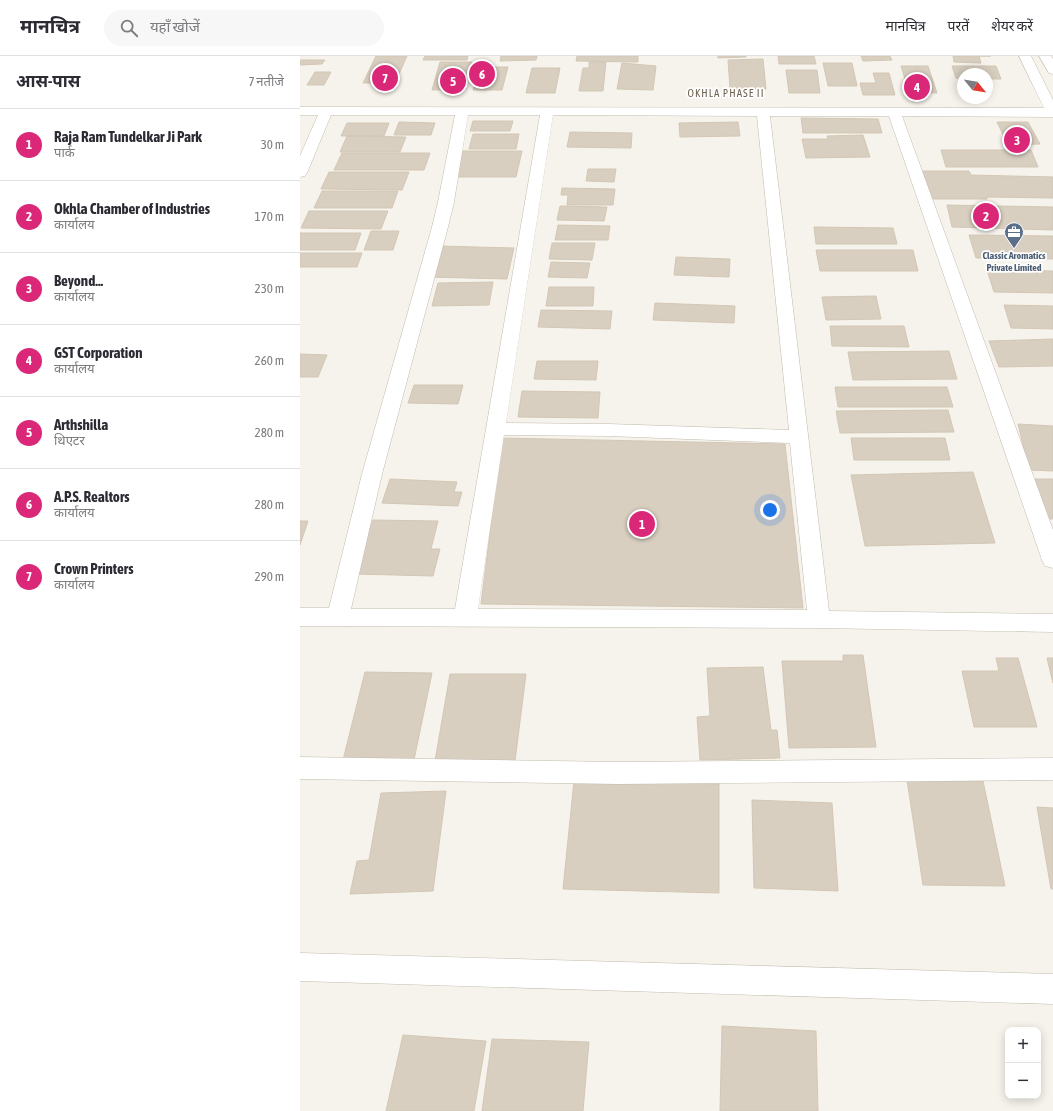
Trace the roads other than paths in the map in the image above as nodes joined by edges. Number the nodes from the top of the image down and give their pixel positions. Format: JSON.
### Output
{"nodes":[{"id":1,"x":1025,"y":56,"type":"edge"},
{"id":2,"x":1045,"y":56,"type":"edge"},
{"id":3,"x":1053,"y":70,"type":"edge"},
{"id":4,"x":300,"y":111,"type":"edge"},
{"id":5,"x":326,"y":111,"type":"junction"},
{"id":6,"x":894,"y":111,"type":"junction"},
{"id":7,"x":462,"y":112,"type":"junction"},
{"id":8,"x":547,"y":112,"type":"junction"},
{"id":9,"x":763,"y":112,"type":"junction"},
{"id":10,"x":1053,"y":112,"type":"edge"},
{"id":11,"x":300,"y":173,"type":"edge"},
{"id":12,"x":496,"y":429,"type":"junction"},
{"id":13,"x":800,"y":437,"type":"junction"},
{"id":14,"x":1053,"y":560,"type":"edge"},
{"id":15,"x":300,"y":617,"type":"edge"},
{"id":16,"x":338,"y":617,"type":"junction"},
{"id":17,"x":465,"y":618,"type":"junction"},
{"id":18,"x":819,"y":619,"type":"junction"},
{"id":19,"x":1053,"y":624,"type":"edge"},
{"id":20,"x":300,"y":768,"type":"edge"},
{"id":21,"x":1053,"y":769,"type":"edge"},
{"id":22,"x":300,"y":968,"type":"edge"},
{"id":23,"x":1053,"y":989,"type":"edge"}],
"edges":[{"from":1,"to":10,"type":"street"},
{"from":2,"to":3,"type":"street"},
{"from":4,"to":5,"type":"street"},
{"from":5,"to":7,"type":"street"},
{"from":5,"to":11,"type":"street"},
{"from":6,"to":9,"type":"street"},
{"from":6,"to":10,"type":"street"},
{"from":6,"to":14,"type":"street"},
{"from":7,"to":8,"type":"street"},
{"from":7,"to":16,"type":"street"},
{"from":8,"to":9,"type":"street"},
{"from":8,"to":12,"type":"street"},
{"from":9,"to":13,"type":"street"},
{"from":12,"to":13,"type":"street"},
{"from":12,"to":17,"type":"street"},
{"from":13,"to":18,"type":"street"},
{"from":15,"to":16,"type":"street"},
{"from":16,"to":17,"type":"street"},
{"from":17,"to":18,"type":"street"},
{"from":18,"to":19,"type":"street"},
{"from":20,"to":21,"type":"street"},
{"from":22,"to":23,"type":"street"}]}
